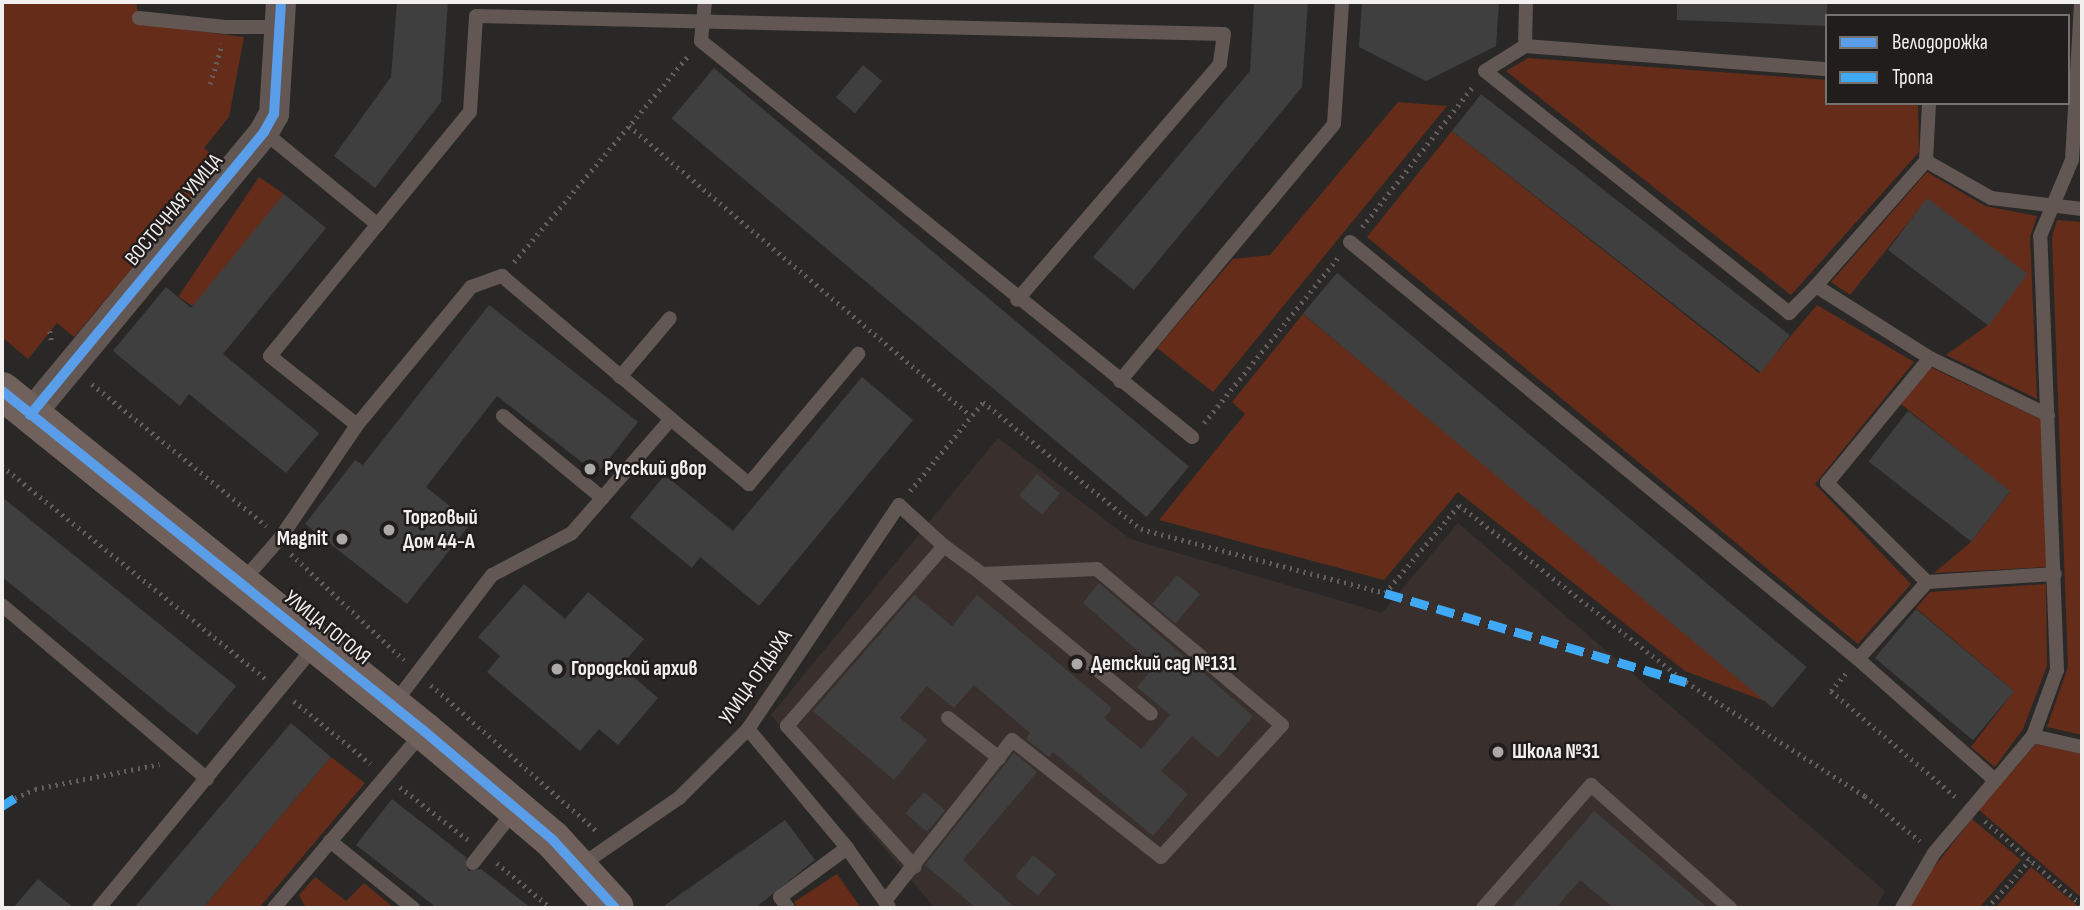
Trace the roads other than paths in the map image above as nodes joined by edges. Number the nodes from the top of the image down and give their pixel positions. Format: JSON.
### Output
{"nodes":[{"id":1,"x":705,"y":2,"type":"edge"},
{"id":2,"x":1342,"y":2,"type":"edge"},
{"id":3,"x":1526,"y":2,"type":"edge"},
{"id":4,"x":2081,"y":2,"type":"edge"},
{"id":5,"x":280,"y":14,"type":"edge"},
{"id":6,"x":139,"y":18,"type":"dead end"},
{"id":7,"x":703,"y":20,"type":"junction"},
{"id":8,"x":1525,"y":46,"type":"junction"},
{"id":9,"x":1825,"y":69,"type":"edge"},
{"id":10,"x":1928,"y":105,"type":"edge"},
{"id":11,"x":264,"y":132,"type":"junction"},
{"id":12,"x":1926,"y":160,"type":"junction"},
{"id":13,"x":2050,"y":207,"type":"junction"},
{"id":14,"x":2082,"y":209,"type":"edge"},
{"id":15,"x":378,"y":225,"type":"junction"},
{"id":16,"x":1350,"y":242,"type":"road end"},
{"id":17,"x":1816,"y":286,"type":"junction"},
{"id":18,"x":1017,"y":300,"type":"junction"},
{"id":19,"x":670,"y":318,"type":"dead end"},
{"id":20,"x":858,"y":355,"type":"dead end"},
{"id":21,"x":1930,"y":358,"type":"junction"},
{"id":22,"x":620,"y":377,"type":"junction"},
{"id":23,"x":1120,"y":381,"type":"junction"},
{"id":24,"x":16,"y":403,"type":"edge"},
{"id":25,"x":2048,"y":415,"type":"junction"},
{"id":26,"x":503,"y":416,"type":"dead end"},
{"id":27,"x":670,"y":419,"type":"junction"},
{"id":28,"x":357,"y":425,"type":"junction"},
{"id":29,"x":1192,"y":438,"type":"road end"},
{"id":30,"x":602,"y":498,"type":"junction"},
{"id":31,"x":944,"y":546,"type":"junction"},
{"id":32,"x":982,"y":574,"type":"junction"},
{"id":33,"x":2055,"y":574,"type":"junction"},
{"id":34,"x":1927,"y":582,"type":"junction"},
{"id":35,"x":241,"y":583,"type":"junction"},
{"id":36,"x":2,"y":606,"type":"edge"},
{"id":37,"x":316,"y":645,"type":"junction"},
{"id":38,"x":1858,"y":659,"type":"junction"},
{"id":39,"x":393,"y":705,"type":"junction"},
{"id":40,"x":1151,"y":714,"type":"dead end"},
{"id":41,"x":948,"y":718,"type":"dead end"},
{"id":42,"x":748,"y":729,"type":"junction"},
{"id":43,"x":424,"y":731,"type":"junction"},
{"id":44,"x":2033,"y":736,"type":"junction"},
{"id":45,"x":2082,"y":747,"type":"edge"},
{"id":46,"x":999,"y":758,"type":"junction"},
{"id":47,"x":207,"y":779,"type":"junction"},
{"id":48,"x":1995,"y":780,"type":"junction"},
{"id":49,"x":515,"y":810,"type":"junction"},
{"id":50,"x":330,"y":841,"type":"junction"},
{"id":51,"x":847,"y":848,"type":"junction"},
{"id":52,"x":473,"y":863,"type":"dead end"},
{"id":53,"x":580,"y":866,"type":"junction"},
{"id":54,"x":915,"y":867,"type":"junction"},
{"id":55,"x":887,"y":905,"type":"edge"},
{"id":56,"x":99,"y":908,"type":"edge"},
{"id":57,"x":274,"y":908,"type":"edge"},
{"id":58,"x":413,"y":908,"type":"edge"},
{"id":59,"x":615,"y":908,"type":"edge"},
{"id":60,"x":788,"y":908,"type":"edge"},
{"id":61,"x":1483,"y":908,"type":"edge"},
{"id":62,"x":1730,"y":908,"type":"edge"},
{"id":63,"x":1902,"y":908,"type":"edge"}],
"edges":[{"from":1,"to":7,"type":"lane"},
{"from":2,"to":23,"type":"lane"},
{"from":3,"to":8,"type":"lane"},
{"from":4,"to":13,"type":"lane"},
{"from":5,"to":6,"type":"lane"},
{"from":5,"to":11,"type":"street","name":"ВОСТОЧНАЯ УЛИЦА"},
{"from":7,"to":15,"type":"lane"},
{"from":7,"to":18,"type":"lane"},
{"from":7,"to":18,"type":"lane"},
{"from":8,"to":9,"type":"lane"},
{"from":8,"to":17,"type":"lane"},
{"from":10,"to":12,"type":"lane"},
{"from":11,"to":15,"type":"lane"},
{"from":11,"to":24,"type":"street","name":"ВОСТОЧНАЯ УЛИЦА"},
{"from":12,"to":13,"type":"lane"},
{"from":12,"to":17,"type":"lane"},
{"from":13,"to":14,"type":"lane"},
{"from":13,"to":25,"type":"lane"},
{"from":15,"to":28,"type":"lane"},
{"from":16,"to":38,"type":"lane"},
{"from":17,"to":21,"type":"lane"},
{"from":18,"to":23,"type":"lane"},
{"from":19,"to":22,"type":"lane"},
{"from":20,"to":27,"type":"lane"},
{"from":21,"to":25,"type":"lane"},
{"from":21,"to":34,"type":"lane"},
{"from":22,"to":27,"type":"lane"},
{"from":22,"to":28,"type":"lane"},
{"from":23,"to":29,"type":"lane"},
{"from":24,"to":35,"type":"street","name":"УЛИЦА ГОГОЛЯ"},
{"from":25,"to":33,"type":"lane"},
{"from":26,"to":30,"type":"lane"},
{"from":27,"to":30,"type":"lane"},
{"from":28,"to":35,"type":"lane"},
{"from":30,"to":39,"type":"lane"},
{"from":31,"to":32,"type":"lane"},
{"from":31,"to":42,"type":"lane","name":"УЛИЦА ОТДЫХА"},
{"from":31,"to":54,"type":"lane"},
{"from":32,"to":40,"type":"lane"},
{"from":32,"to":46,"type":"lane"},
{"from":33,"to":34,"type":"lane"},
{"from":33,"to":44,"type":"lane"},
{"from":34,"to":38,"type":"lane"},
{"from":35,"to":37,"type":"street","name":"УЛИЦА ГОГОЛЯ"},
{"from":36,"to":47,"type":"lane"},
{"from":37,"to":39,"type":"street","name":"УЛИЦА ГОГОЛЯ"},
{"from":37,"to":47,"type":"lane"},
{"from":38,"to":48,"type":"lane"},
{"from":39,"to":43,"type":"street","name":"УЛИЦА ГОГОЛЯ"},
{"from":41,"to":46,"type":"lane"},
{"from":42,"to":51,"type":"lane"},
{"from":42,"to":53,"type":"lane","name":"УЛИЦА ОТДЫХА"},
{"from":43,"to":49,"type":"street","name":"УЛИЦА ГОГОЛЯ"},
{"from":43,"to":50,"type":"lane"},
{"from":44,"to":45,"type":"lane"},
{"from":44,"to":48,"type":"lane"},
{"from":46,"to":54,"type":"lane"},
{"from":47,"to":56,"type":"lane"},
{"from":48,"to":63,"type":"lane"},
{"from":49,"to":52,"type":"lane"},
{"from":49,"to":53,"type":"street","name":"УЛИЦА ГОГОЛЯ"},
{"from":50,"to":57,"type":"lane"},
{"from":50,"to":58,"type":"lane"},
{"from":51,"to":55,"type":"lane"},
{"from":51,"to":60,"type":"lane"},
{"from":53,"to":59,"type":"street","name":"УЛИЦА ГОГОЛЯ"},
{"from":54,"to":55,"type":"lane"},
{"from":61,"to":62,"type":"lane"}]}
